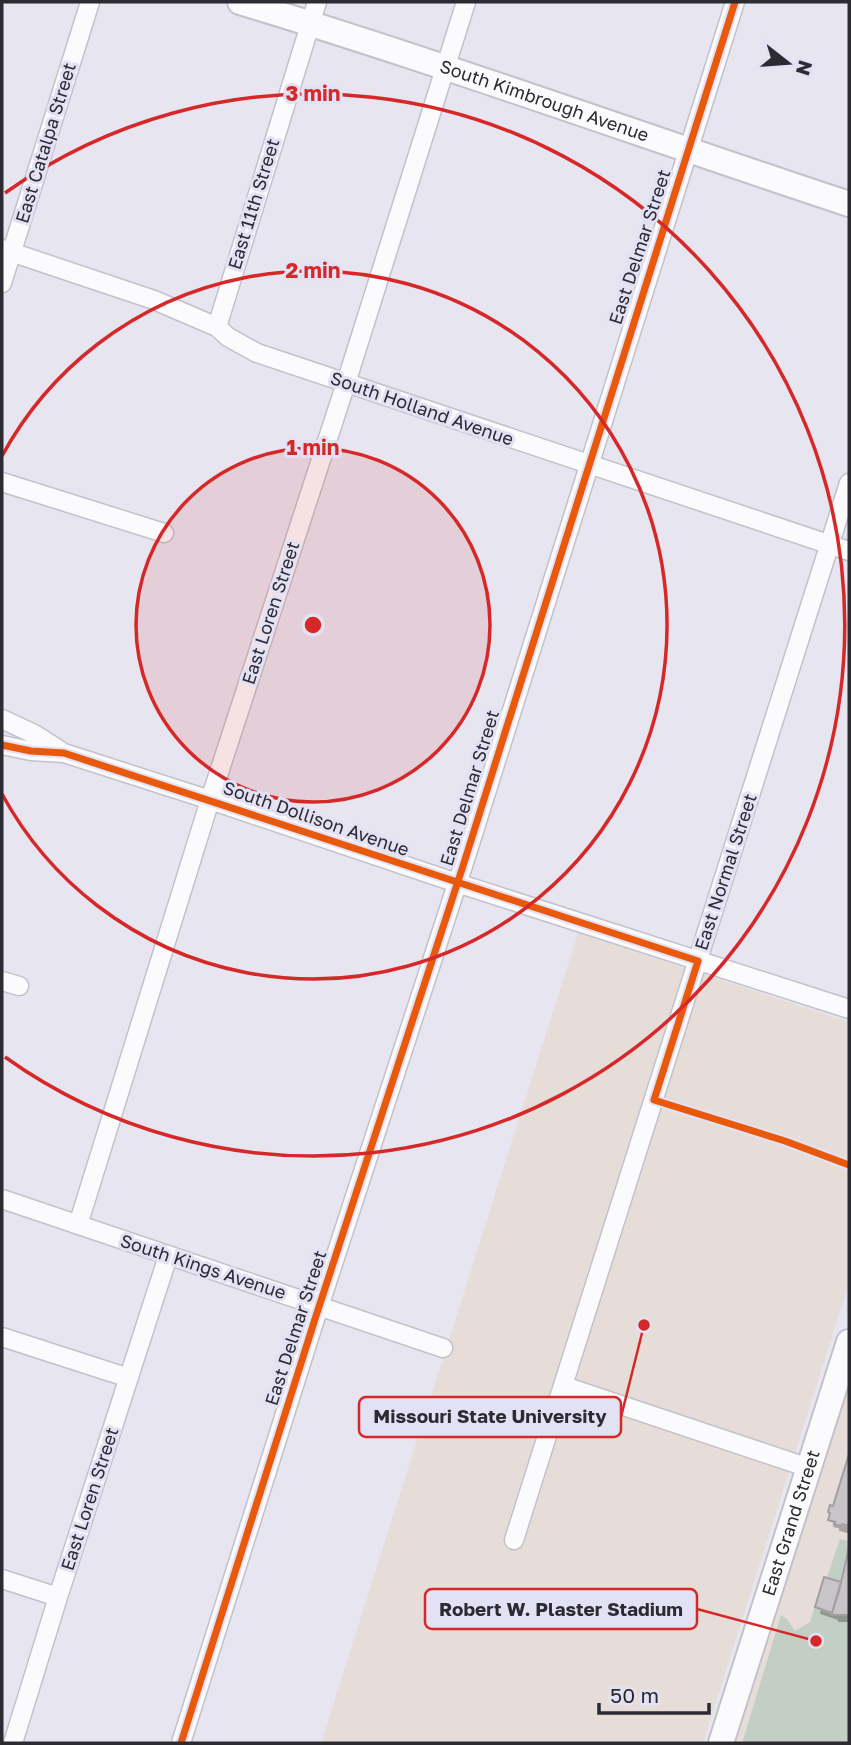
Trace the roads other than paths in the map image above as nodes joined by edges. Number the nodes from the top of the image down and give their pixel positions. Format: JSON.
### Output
{"nodes":[{"id":1,"x":90,"y":2,"type":"edge"},
{"id":2,"x":240,"y":2,"type":"edge"},
{"id":3,"x":466,"y":2,"type":"edge"},
{"id":4,"x":735,"y":2,"type":"edge"},
{"id":5,"x":314,"y":13,"type":"edge"},
{"id":6,"x":445,"y":67,"type":"junction"},
{"id":7,"x":688,"y":151,"type":"junction"},
{"id":8,"x":849,"y":204,"type":"edge"},
{"id":9,"x":7,"y":251,"type":"edge"},
{"id":10,"x":2,"y":283,"type":"edge"},
{"id":11,"x":217,"y":327,"type":"junction"},
{"id":12,"x":346,"y":383,"type":"junction"},
{"id":13,"x":588,"y":465,"type":"junction"},
{"id":14,"x":2,"y":482,"type":"edge"},
{"id":15,"x":849,"y":483,"type":"edge"},
{"id":16,"x":164,"y":533,"type":"dead end"},
{"id":17,"x":830,"y":545,"type":"junction"},
{"id":18,"x":849,"y":551,"type":"edge"},
{"id":19,"x":2,"y":719,"type":"edge"},
{"id":20,"x":2,"y":745,"type":"edge"},
{"id":21,"x":64,"y":753,"type":"junction"},
{"id":22,"x":210,"y":800,"type":"junction"},
{"id":23,"x":457,"y":883,"type":"junction"},
{"id":24,"x":698,"y":961,"type":"junction"},
{"id":25,"x":849,"y":1009,"type":"edge"},
{"id":26,"x":2,"y":1199,"type":"edge"},
{"id":27,"x":78,"y":1225,"type":"junction"},
{"id":28,"x":169,"y":1256,"type":"junction"},
{"id":29,"x":319,"y":1306,"type":"junction"},
{"id":30,"x":2,"y":1337,"type":"edge"},
{"id":31,"x":849,"y":1342,"type":"edge"},
{"id":32,"x":443,"y":1348,"type":"dead end"},
{"id":33,"x":129,"y":1378,"type":"junction"},
{"id":34,"x":564,"y":1386,"type":"junction"},
{"id":35,"x":809,"y":1468,"type":"junction"},
{"id":36,"x":514,"y":1540,"type":"dead end"},
{"id":37,"x":2,"y":1579,"type":"edge"},
{"id":38,"x":58,"y":1597,"type":"junction"},
{"id":39,"x":13,"y":1743,"type":"edge"},
{"id":40,"x":181,"y":1743,"type":"edge"},
{"id":41,"x":721,"y":1743,"type":"edge"}],
"edges":[{"from":1,"to":9,"type":"street","name":"East Catalpa Street"},
{"from":2,"to":5,"type":"main road","name":"South Kimbrough Avenue"},
{"from":3,"to":6,"type":"street","name":"East Loren Street"},
{"from":4,"to":7,"type":"street","name":"East Delmar Street"},
{"from":5,"to":6,"type":"main road","name":"South Kimbrough Avenue"},
{"from":5,"to":11,"type":"street","name":"East 11th Street"},
{"from":6,"to":7,"type":"main road","name":"South Kimbrough Avenue"},
{"from":6,"to":12,"type":"street","name":"East Loren Street"},
{"from":7,"to":8,"type":"main road","name":"South Kimbrough Avenue"},
{"from":7,"to":13,"type":"street","name":"East Delmar Street"},
{"from":9,"to":10,"type":"street","name":"East Catalpa Street"},
{"from":9,"to":11,"type":"street","name":"South Holland Avenue"},
{"from":11,"to":12,"type":"street","name":"South Holland Avenue"},
{"from":12,"to":13,"type":"street","name":"South Holland Avenue"},
{"from":12,"to":22,"type":"street","name":"East Loren Street"},
{"from":13,"to":17,"type":"street","name":"South Holland Avenue"},
{"from":13,"to":23,"type":"street","name":"East Delmar Street"},
{"from":14,"to":16,"type":"street"},
{"from":15,"to":17,"type":"street","name":"East Normal Street"},
{"from":17,"to":18,"type":"street","name":"South Holland Avenue"},
{"from":17,"to":24,"type":"street","name":"East Normal Street"},
{"from":19,"to":21,"type":"street","name":"South Dollison Avenue"},
{"from":20,"to":21,"type":"street","name":"South Dollison Avenue"},
{"from":21,"to":22,"type":"street","name":"South Dollison Avenue"},
{"from":22,"to":23,"type":"street","name":"South Dollison Avenue"},
{"from":22,"to":27,"type":"street","name":"East Loren Street"},
{"from":23,"to":24,"type":"street","name":"South Dollison Avenue"},
{"from":23,"to":29,"type":"street","name":"East Delmar Street"},
{"from":24,"to":25,"type":"street","name":"South Dollison Avenue"},
{"from":24,"to":34,"type":"street","name":"East Normal Street"},
{"from":26,"to":27,"type":"street","name":"South Kings Avenue"},
{"from":27,"to":28,"type":"street","name":"South Kings Avenue"},
{"from":28,"to":29,"type":"street","name":"South Kings Avenue"},
{"from":28,"to":33,"type":"street","name":"East Loren Street"},
{"from":29,"to":32,"type":"street","name":"South Kings Avenue"},
{"from":29,"to":40,"type":"street","name":"East Delmar Street"},
{"from":30,"to":33,"type":"street"},
{"from":31,"to":35,"type":"main road","name":"East Grand Street"},
{"from":33,"to":38,"type":"street","name":"East Loren Street"},
{"from":34,"to":35,"type":"street"},
{"from":34,"to":36,"type":"street","name":"East Normal Street"},
{"from":35,"to":41,"type":"main road","name":"East Grand Street"},
{"from":37,"to":38,"type":"street"},
{"from":38,"to":39,"type":"street","name":"East Loren Street"}]}
